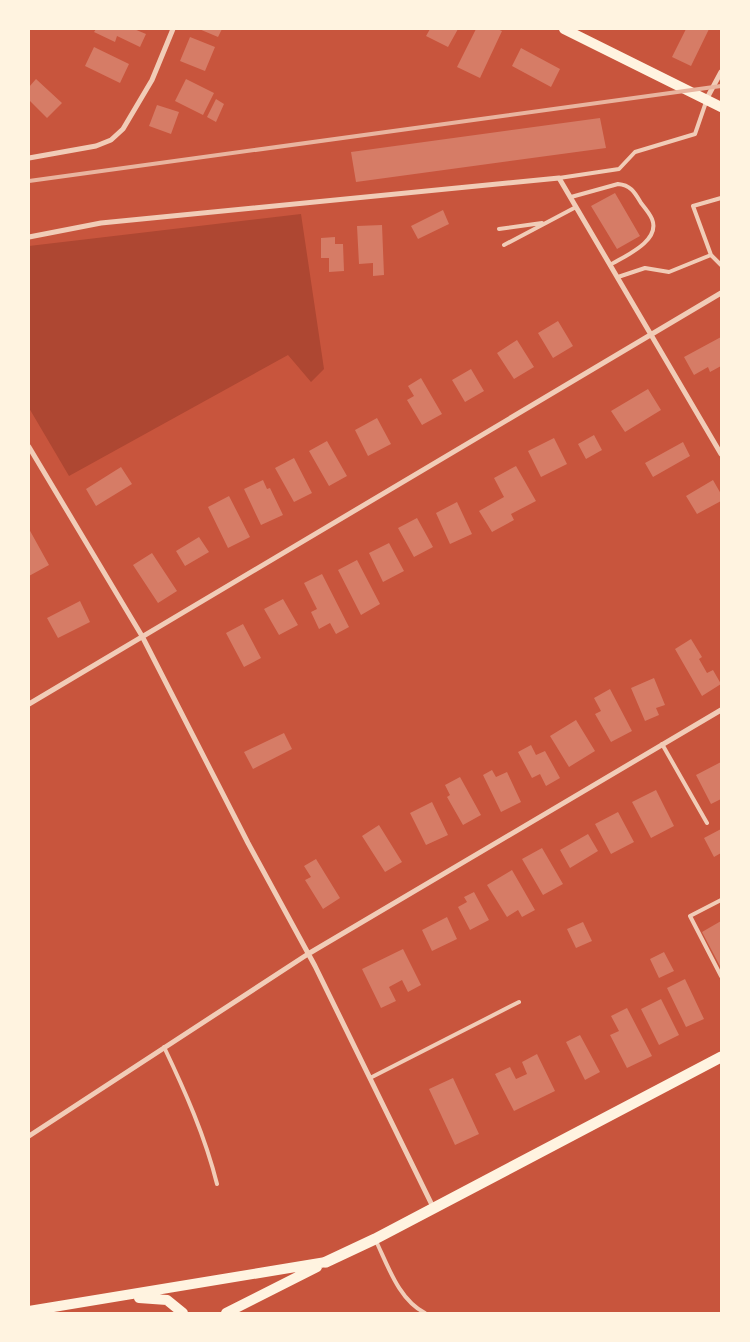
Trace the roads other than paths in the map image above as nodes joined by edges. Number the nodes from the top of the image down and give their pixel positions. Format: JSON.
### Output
{"nodes":[{"id":1,"x":173,"y":29,"type":"edge"},
{"id":2,"x":564,"y":29,"type":"edge"},
{"id":3,"x":721,"y":72,"type":"edge"},
{"id":4,"x":706,"y":100,"type":"junction"},
{"id":5,"x":721,"y":108,"type":"edge"},
{"id":6,"x":29,"y":158,"type":"edge"},
{"id":7,"x":559,"y":178,"type":"junction"},
{"id":8,"x":570,"y":197,"type":"junction"},
{"id":9,"x":721,"y":198,"type":"edge"},
{"id":10,"x":576,"y":207,"type":"junction"},
{"id":11,"x":544,"y":223,"type":"junction"},
{"id":12,"x":499,"y":229,"type":"dead end"},
{"id":13,"x":29,"y":237,"type":"edge"},
{"id":14,"x":504,"y":245,"type":"dead end"},
{"id":15,"x":711,"y":255,"type":"junction"},
{"id":16,"x":610,"y":265,"type":"junction"},
{"id":17,"x":721,"y":265,"type":"edge"},
{"id":18,"x":618,"y":277,"type":"junction"},
{"id":19,"x":721,"y":293,"type":"edge"},
{"id":20,"x":651,"y":335,"type":"junction"},
{"id":21,"x":29,"y":447,"type":"edge"},
{"id":22,"x":721,"y":454,"type":"edge"},
{"id":23,"x":142,"y":636,"type":"junction"},
{"id":24,"x":29,"y":704,"type":"edge"},
{"id":25,"x":721,"y":710,"type":"edge"},
{"id":26,"x":662,"y":744,"type":"junction"},
{"id":27,"x":707,"y":823,"type":"dead end"},
{"id":28,"x":721,"y":900,"type":"edge"},
{"id":29,"x":308,"y":954,"type":"junction"},
{"id":30,"x":721,"y":976,"type":"edge"},
{"id":31,"x":519,"y":1002,"type":"dead end"},
{"id":32,"x":164,"y":1047,"type":"junction"},
{"id":33,"x":721,"y":1057,"type":"edge"},
{"id":34,"x":370,"y":1078,"type":"junction"},
{"id":35,"x":29,"y":1136,"type":"edge"},
{"id":36,"x":217,"y":1184,"type":"dead end"},
{"id":37,"x":433,"y":1208,"type":"junction"},
{"id":38,"x":374,"y":1239,"type":"junction"},
{"id":39,"x":326,"y":1262,"type":"junction"},
{"id":40,"x":123,"y":1297,"type":"junction"},
{"id":41,"x":29,"y":1312,"type":"edge"},
{"id":42,"x":183,"y":1313,"type":"edge"},
{"id":43,"x":226,"y":1313,"type":"edge"},
{"id":44,"x":426,"y":1313,"type":"edge"}],
"edges":[{"from":1,"to":6,"type":"street"},
{"from":2,"to":4,"type":"main road"},
{"from":3,"to":4,"type":"street"},
{"from":4,"to":5,"type":"main road"},
{"from":4,"to":7,"type":"lane"},
{"from":7,"to":8,"type":"street"},
{"from":7,"to":13,"type":"street"},
{"from":8,"to":10,"type":"street"},
{"from":8,"to":16,"type":"lane"},
{"from":9,"to":15,"type":"lane"},
{"from":10,"to":11,"type":"lane"},
{"from":10,"to":16,"type":"street"},
{"from":11,"to":12,"type":"lane"},
{"from":11,"to":14,"type":"lane"},
{"from":15,"to":17,"type":"lane"},
{"from":15,"to":18,"type":"lane"},
{"from":16,"to":18,"type":"street"},
{"from":18,"to":20,"type":"street"},
{"from":19,"to":20,"type":"street"},
{"from":20,"to":22,"type":"street"},
{"from":20,"to":23,"type":"street"},
{"from":21,"to":23,"type":"street"},
{"from":23,"to":24,"type":"street"},
{"from":23,"to":29,"type":"street"},
{"from":25,"to":26,"type":"street"},
{"from":26,"to":27,"type":"lane"},
{"from":26,"to":29,"type":"street"},
{"from":28,"to":30,"type":"lane"},
{"from":29,"to":32,"type":"street"},
{"from":29,"to":34,"type":"street"},
{"from":31,"to":34,"type":"lane"},
{"from":32,"to":35,"type":"street"},
{"from":32,"to":36,"type":"lane"},
{"from":33,"to":37,"type":"main road"},
{"from":34,"to":37,"type":"street"},
{"from":37,"to":38,"type":"main road"},
{"from":38,"to":39,"type":"main road"},
{"from":38,"to":44,"type":"lane"},
{"from":39,"to":40,"type":"main road"},
{"from":39,"to":43,"type":"main road"},
{"from":40,"to":41,"type":"main road"},
{"from":40,"to":42,"type":"main road"}]}
